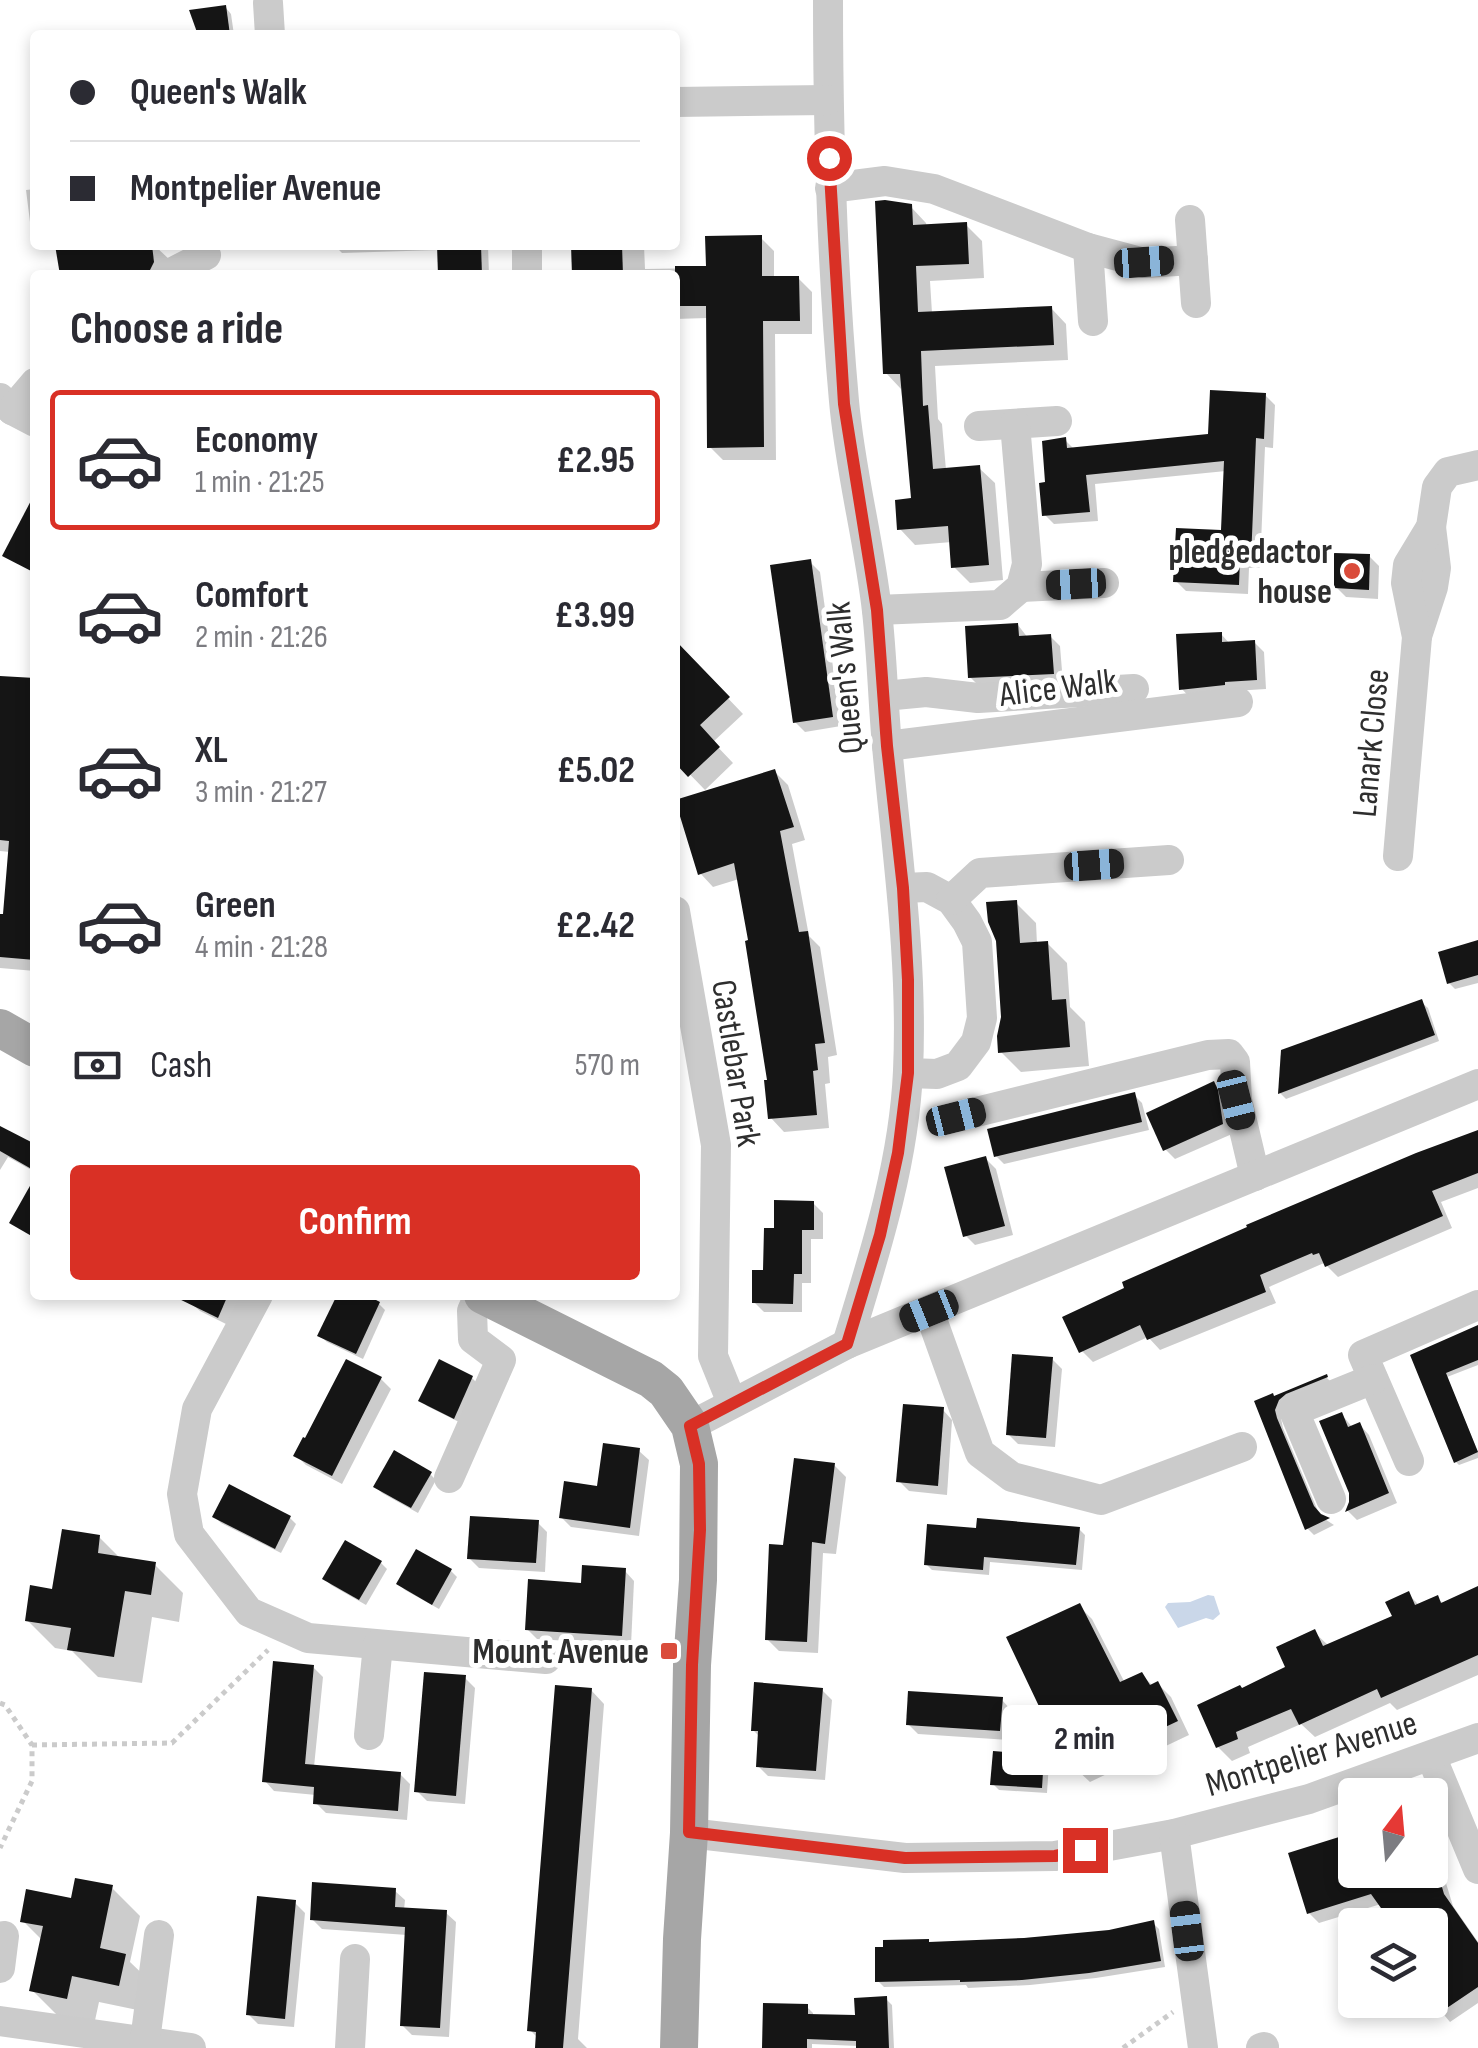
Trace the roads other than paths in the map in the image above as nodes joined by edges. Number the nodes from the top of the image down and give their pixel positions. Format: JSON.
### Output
{"nodes":[{"id":1,"x":828,"y":0,"type":"edge"},
{"id":2,"x":268,"y":3,"type":"dead end"},
{"id":3,"x":270,"y":30,"type":"edge"},
{"id":4,"x":828,"y":100,"type":"junction"},
{"id":5,"x":680,"y":102,"type":"edge"},
{"id":6,"x":830,"y":188,"type":"junction"},
{"id":7,"x":1190,"y":220,"type":"dead end"},
{"id":8,"x":1088,"y":248,"type":"junction"},
{"id":9,"x":206,"y":255,"type":"dead end"},
{"id":10,"x":1193,"y":260,"type":"junction"},
{"id":11,"x":177,"y":270,"type":"edge"},
{"id":12,"x":1196,"y":303,"type":"dead end"},
{"id":13,"x":1093,"y":321,"type":"dead end"},
{"id":14,"x":1056,"y":421,"type":"dead end"},
{"id":15,"x":1015,"y":424,"type":"junction"},
{"id":16,"x":979,"y":426,"type":"dead end"},
{"id":17,"x":1478,"y":465,"type":"edge"},
{"id":18,"x":1104,"y":583,"type":"dead end"},
{"id":19,"x":1021,"y":587,"type":"junction"},
{"id":20,"x":877,"y":610,"type":"junction"},
{"id":21,"x":1134,"y":689,"type":"dead end"},
{"id":22,"x":884,"y":696,"type":"junction"},
{"id":23,"x":1238,"y":702,"type":"dead end"},
{"id":24,"x":887,"y":746,"type":"junction"},
{"id":25,"x":1398,"y":856,"type":"dead end"},
{"id":26,"x":1169,"y":860,"type":"dead end"},
{"id":27,"x":903,"y":888,"type":"junction"},
{"id":28,"x":951,"y":900,"type":"junction"},
{"id":29,"x":680,"y":939,"type":"edge"},
{"id":30,"x":0,"y":1028,"type":"edge"},
{"id":31,"x":30,"y":1045,"type":"edge"},
{"id":32,"x":908,"y":1073,"type":"junction"},
{"id":33,"x":1478,"y":1084,"type":"edge"},
{"id":34,"x":956,"y":1117,"type":"dead end"},
{"id":35,"x":1255,"y":1176,"type":"junction"},
{"id":36,"x":255,"y":1300,"type":"edge"},
{"id":37,"x":487,"y":1303,"type":"edge"},
{"id":38,"x":1478,"y":1305,"type":"edge"},
{"id":39,"x":929,"y":1311,"type":"junction"},
{"id":40,"x":847,"y":1344,"type":"junction"},
{"id":41,"x":1373,"y":1379,"type":"junction"},
{"id":42,"x":732,"y":1403,"type":"junction"},
{"id":43,"x":690,"y":1426,"type":"junction"},
{"id":44,"x":1242,"y":1446,"type":"dead end"},
{"id":45,"x":1409,"y":1461,"type":"dead end"},
{"id":46,"x":449,"y":1478,"type":"dead end"},
{"id":47,"x":1331,"y":1499,"type":"dead end"},
{"id":48,"x":378,"y":1646,"type":"junction"},
{"id":49,"x":546,"y":1658,"type":"dead end"},
{"id":50,"x":369,"y":1735,"type":"dead end"},
{"id":51,"x":1478,"y":1738,"type":"edge"},
{"id":52,"x":1431,"y":1756,"type":"junction"},
{"id":53,"x":689,"y":1832,"type":"junction"},
{"id":54,"x":1174,"y":1834,"type":"junction"},
{"id":55,"x":1478,"y":1869,"type":"edge"},
{"id":56,"x":159,"y":1935,"type":"dead end"},
{"id":57,"x":4,"y":1936,"type":"dead end"},
{"id":58,"x":355,"y":1959,"type":"dead end"},
{"id":59,"x":0,"y":1968,"type":"edge"},
{"id":60,"x":0,"y":2021,"type":"edge"},
{"id":61,"x":145,"y":2045,"type":"edge"},
{"id":62,"x":191,"y":2048,"type":"edge"},
{"id":63,"x":350,"y":2048,"type":"edge"},
{"id":64,"x":679,"y":2048,"type":"edge"},
{"id":65,"x":1203,"y":2048,"type":"edge"}],
"edges":[{"from":1,"to":4,"type":"street","name":"Queen's Walk"},
{"from":2,"to":3,"type":"street"},
{"from":4,"to":5,"type":"street"},
{"from":4,"to":6,"type":"street","name":"Queen's Walk"},
{"from":6,"to":8,"type":"street"},
{"from":6,"to":20,"type":"street","name":"Queen's Walk"},
{"from":7,"to":10,"type":"street"},
{"from":8,"to":10,"type":"street"},
{"from":8,"to":13,"type":"street"},
{"from":9,"to":11,"type":"street"},
{"from":10,"to":12,"type":"street"},
{"from":14,"to":15,"type":"street"},
{"from":15,"to":16,"type":"street"},
{"from":15,"to":19,"type":"street"},
{"from":17,"to":25,"type":"street","name":"Lanark Close"},
{"from":18,"to":19,"type":"street"},
{"from":19,"to":20,"type":"street"},
{"from":20,"to":22,"type":"street","name":"Queen's Walk"},
{"from":21,"to":22,"type":"street"},
{"from":22,"to":24,"type":"street","name":"Queen's Walk"},
{"from":23,"to":24,"type":"street","name":"Alice Walk"},
{"from":24,"to":27,"type":"street","name":"Queen's Walk"},
{"from":26,"to":28,"type":"street"},
{"from":27,"to":28,"type":"street"},
{"from":27,"to":32,"type":"street","name":"Queen's Walk"},
{"from":28,"to":32,"type":"street"},
{"from":29,"to":42,"type":"street","name":"Castlebar Park"},
{"from":30,"to":31,"type":"main road"},
{"from":32,"to":40,"type":"street","name":"Queen's Walk"},
{"from":33,"to":35,"type":"street"},
{"from":34,"to":35,"type":"street"},
{"from":35,"to":39,"type":"street"},
{"from":36,"to":48,"type":"street"},
{"from":37,"to":43,"type":"main road"},
{"from":37,"to":46,"type":"street"},
{"from":38,"to":41,"type":"street"},
{"from":39,"to":40,"type":"street"},
{"from":39,"to":44,"type":"street"},
{"from":40,"to":42,"type":"street"},
{"from":41,"to":45,"type":"street"},
{"from":41,"to":47,"type":"street"},
{"from":42,"to":43,"type":"street"},
{"from":43,"to":53,"type":"main road"},
{"from":48,"to":49,"type":"street"},
{"from":48,"to":50,"type":"street"},
{"from":51,"to":52,"type":"street","name":"Montpelier Avenue"},
{"from":52,"to":54,"type":"street","name":"Montpelier Avenue"},
{"from":52,"to":55,"type":"street"},
{"from":53,"to":54,"type":"street","name":"Montpelier Avenue"},
{"from":53,"to":64,"type":"main road"},
{"from":54,"to":65,"type":"street"},
{"from":56,"to":61,"type":"street"},
{"from":57,"to":59,"type":"street"},
{"from":58,"to":63,"type":"street"},
{"from":60,"to":61,"type":"street"},
{"from":61,"to":62,"type":"street"}]}
